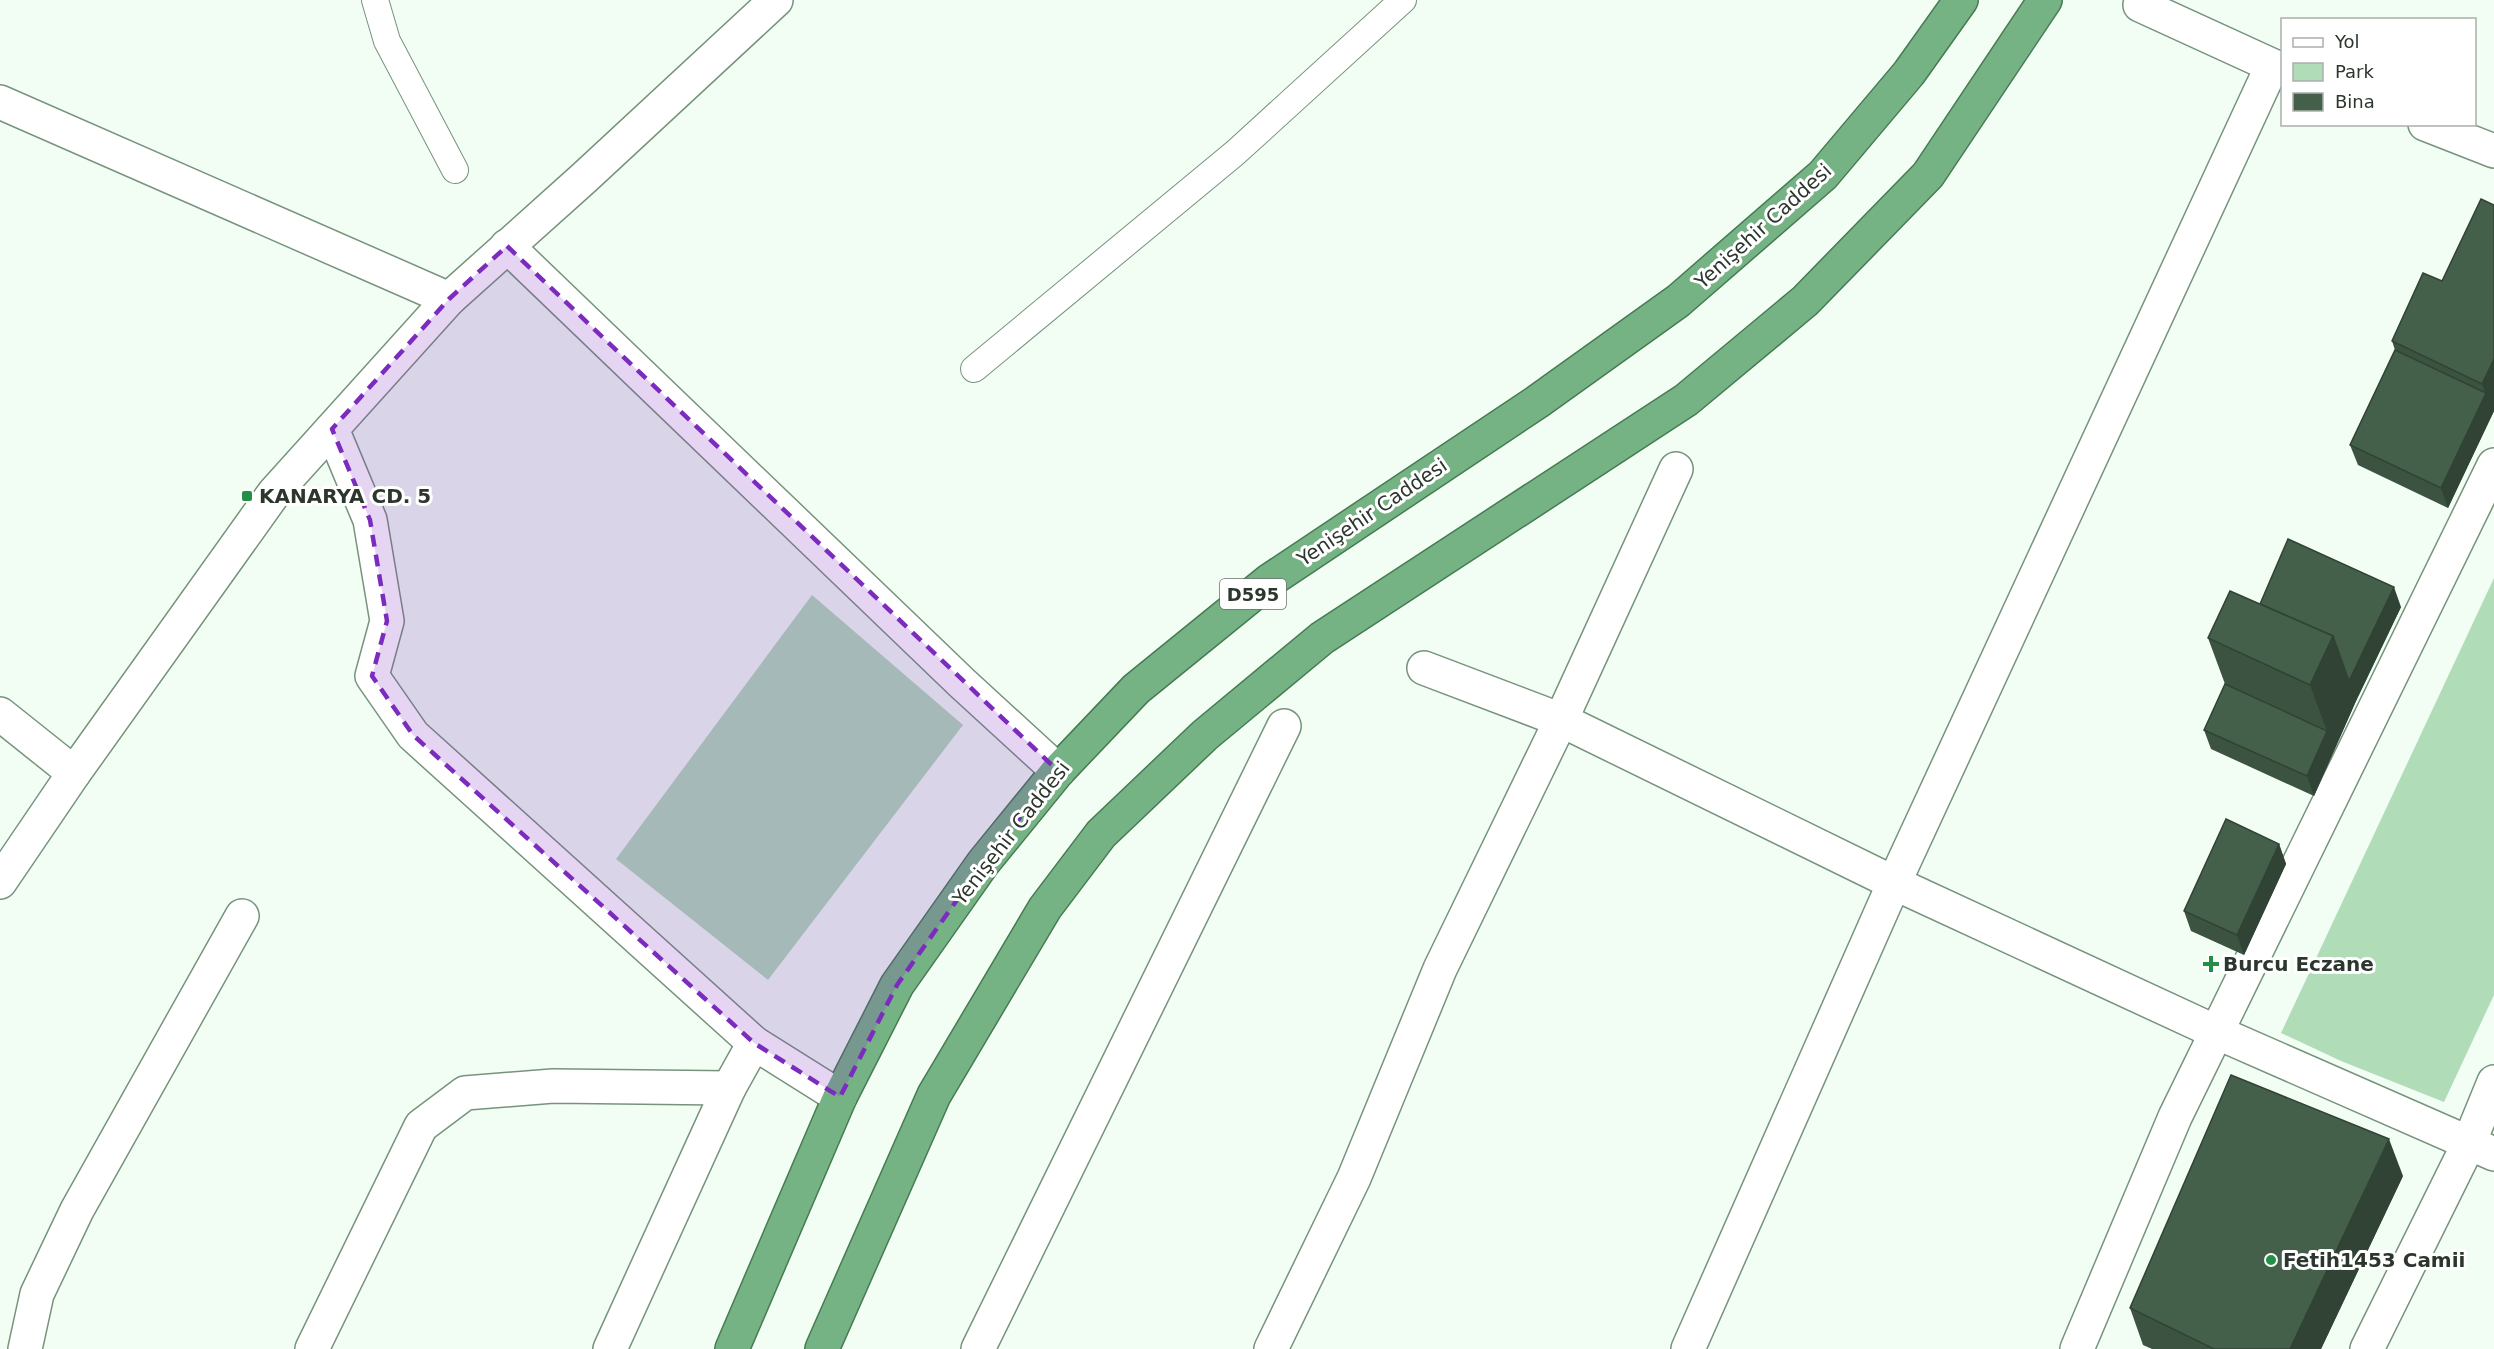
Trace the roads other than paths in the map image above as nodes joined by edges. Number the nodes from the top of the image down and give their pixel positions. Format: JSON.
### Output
{"nodes":[{"id":1,"x":375,"y":0,"type":"edge"},
{"id":2,"x":776,"y":0,"type":"edge"},
{"id":3,"x":1403,"y":0,"type":"edge"},
{"id":4,"x":1961,"y":0,"type":"edge"},
{"id":5,"x":2046,"y":0,"type":"edge"},
{"id":6,"x":2140,"y":5,"type":"dead end"},
{"id":7,"x":2277,"y":68,"type":"edge"},
{"id":8,"x":0,"y":102,"type":"edge"},
{"id":9,"x":2430,"y":126,"type":"edge"},
{"id":10,"x":2494,"y":151,"type":"edge"},
{"id":11,"x":455,"y":170,"type":"dead end"},
{"id":12,"x":507,"y":246,"type":"junction"},
{"id":13,"x":449,"y":299,"type":"junction"},
{"id":14,"x":974,"y":369,"type":"dead end"},
{"id":15,"x":332,"y":429,"type":"junction"},
{"id":16,"x":2494,"y":465,"type":"edge"},
{"id":17,"x":1676,"y":469,"type":"dead end"},
{"id":18,"x":1424,"y":668,"type":"dead end"},
{"id":19,"x":0,"y":714,"type":"edge"},
{"id":20,"x":1561,"y":720,"type":"junction"},
{"id":21,"x":1284,"y":726,"type":"dead end"},
{"id":22,"x":1058,"y":771,"type":"junction"},
{"id":23,"x":74,"y":773,"type":"junction"},
{"id":24,"x":0,"y":882,"type":"edge"},
{"id":25,"x":1894,"y":883,"type":"junction"},
{"id":26,"x":242,"y":915,"type":"dead end"},
{"id":27,"x":2216,"y":1032,"type":"junction"},
{"id":28,"x":754,"y":1043,"type":"junction"},
{"id":29,"x":2494,"y":1082,"type":"edge"},
{"id":30,"x":729,"y":1088,"type":"junction"},
{"id":31,"x":840,"y":1097,"type":"junction"},
{"id":32,"x":2481,"y":1148,"type":"edge"},
{"id":33,"x":25,"y":1349,"type":"edge"},
{"id":34,"x":312,"y":1349,"type":"edge"},
{"id":35,"x":609,"y":1349,"type":"edge"},
{"id":36,"x":732,"y":1349,"type":"edge"},
{"id":37,"x":822,"y":1349,"type":"edge"},
{"id":38,"x":978,"y":1349,"type":"edge"},
{"id":39,"x":1270,"y":1349,"type":"edge"},
{"id":40,"x":1688,"y":1349,"type":"edge"},
{"id":41,"x":2077,"y":1349,"type":"edge"},
{"id":42,"x":2367,"y":1349,"type":"edge"}],
"edges":[{"from":1,"to":11,"type":"lane"},
{"from":2,"to":12,"type":"street"},
{"from":3,"to":14,"type":"lane"},
{"from":4,"to":22,"type":"highway","name":"Yenişehir Caddesi","number":"D595"},
{"from":5,"to":37,"type":"highway"},
{"from":6,"to":7,"type":"street"},
{"from":7,"to":25,"type":"street"},
{"from":8,"to":13,"type":"street"},
{"from":9,"to":10,"type":"street"},
{"from":12,"to":13,"type":"street"},
{"from":12,"to":22,"type":"street"},
{"from":13,"to":15,"type":"street"},
{"from":15,"to":23,"type":"street"},
{"from":15,"to":28,"type":"street"},
{"from":16,"to":27,"type":"street"},
{"from":17,"to":20,"type":"street"},
{"from":18,"to":20,"type":"street"},
{"from":19,"to":23,"type":"street"},
{"from":20,"to":25,"type":"street"},
{"from":20,"to":39,"type":"street"},
{"from":21,"to":38,"type":"street"},
{"from":22,"to":31,"type":"highway","name":"Yenişehir Caddesi","number":"D595"},
{"from":23,"to":24,"type":"street"},
{"from":25,"to":27,"type":"street"},
{"from":25,"to":40,"type":"street"},
{"from":26,"to":33,"type":"street"},
{"from":27,"to":32,"type":"street"},
{"from":27,"to":41,"type":"street"},
{"from":28,"to":30,"type":"street"},
{"from":28,"to":31,"type":"street"},
{"from":29,"to":32,"type":"street"},
{"from":30,"to":34,"type":"street"},
{"from":30,"to":35,"type":"street"},
{"from":31,"to":36,"type":"highway","name":"Yenişehir Caddesi","number":"D595"},
{"from":32,"to":42,"type":"street"}]}
